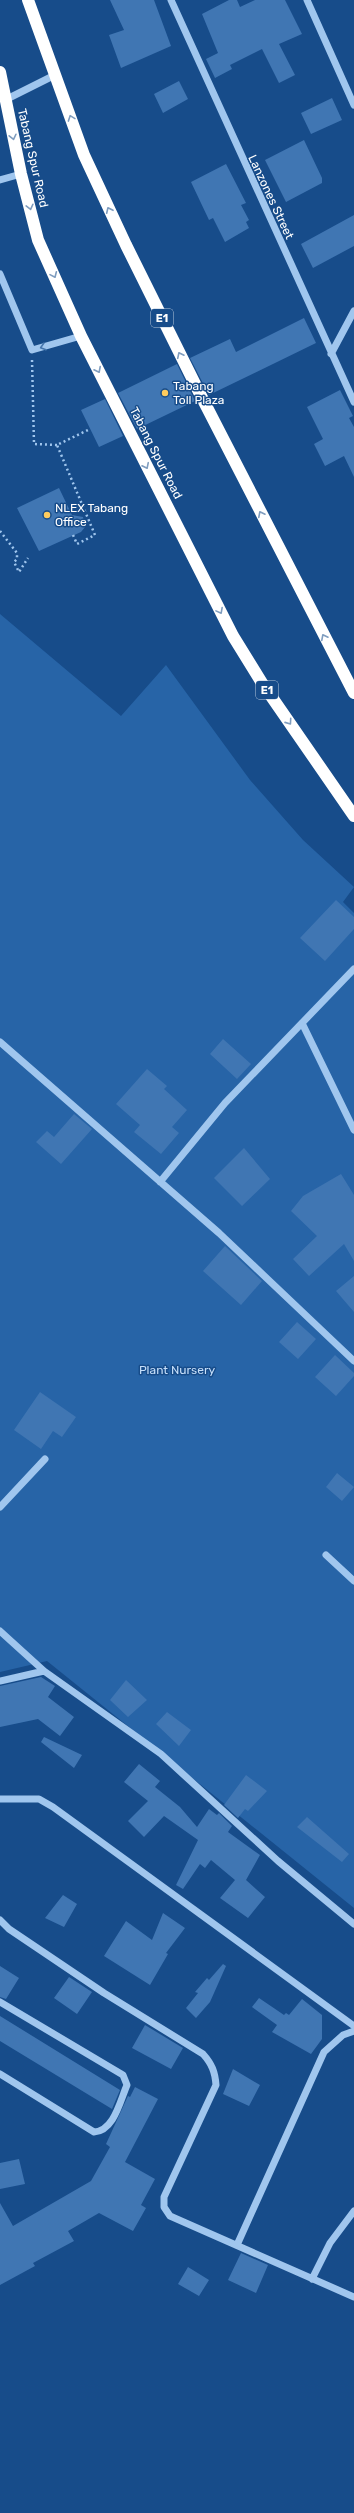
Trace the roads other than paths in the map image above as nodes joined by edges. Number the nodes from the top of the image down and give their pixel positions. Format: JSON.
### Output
{"nodes":[{"id":1,"x":28,"y":0,"type":"edge"},
{"id":2,"x":171,"y":0,"type":"edge"},
{"id":3,"x":307,"y":0,"type":"edge"},
{"id":4,"x":0,"y":72,"type":"edge"},
{"id":5,"x":55,"y":75,"type":"junction"},
{"id":6,"x":5,"y":100,"type":"junction"},
{"id":7,"x":354,"y":105,"type":"edge"},
{"id":8,"x":21,"y":174,"type":"junction"},
{"id":9,"x":0,"y":180,"type":"edge"},
{"id":10,"x":0,"y":274,"type":"edge"},
{"id":11,"x":354,"y":311,"type":"edge"},
{"id":12,"x":81,"y":336,"type":"junction"},
{"id":13,"x":331,"y":354,"type":"junction"},
{"id":14,"x":354,"y":402,"type":"edge"},
{"id":15,"x":354,"y":693,"type":"edge"},
{"id":16,"x":354,"y":816,"type":"edge"},
{"id":17,"x":354,"y":969,"type":"edge"},
{"id":18,"x":302,"y":1023,"type":"junction"},
{"id":19,"x":0,"y":1042,"type":"edge"},
{"id":20,"x":354,"y":1130,"type":"edge"},
{"id":21,"x":160,"y":1182,"type":"junction"},
{"id":22,"x":354,"y":1361,"type":"edge"},
{"id":23,"x":45,"y":1459,"type":"dead end"},
{"id":24,"x":0,"y":1507,"type":"edge"},
{"id":25,"x":326,"y":1555,"type":"dead end"},
{"id":26,"x":354,"y":1581,"type":"edge"},
{"id":27,"x":0,"y":1631,"type":"edge"},
{"id":28,"x":44,"y":1672,"type":"junction"},
{"id":29,"x":0,"y":1681,"type":"edge"},
{"id":30,"x":0,"y":1799,"type":"edge"},
{"id":31,"x":0,"y":1920,"type":"edge"},
{"id":32,"x":354,"y":1924,"type":"edge"},
{"id":33,"x":0,"y":2002,"type":"edge"},
{"id":34,"x":354,"y":2026,"type":"edge"},
{"id":35,"x":354,"y":2031,"type":"edge"},
{"id":36,"x":0,"y":2074,"type":"edge"},
{"id":37,"x":354,"y":2211,"type":"edge"},
{"id":38,"x":237,"y":2244,"type":"junction"},
{"id":39,"x":312,"y":2279,"type":"junction"},
{"id":40,"x":354,"y":2297,"type":"edge"}],
"edges":[{"from":1,"to":5,"type":"highway","number":"E1"},
{"from":2,"to":13,"type":"street","name":"Lanzones Street"},
{"from":3,"to":7,"type":"street"},
{"from":4,"to":6,"type":"highway","name":"Tabang Spur Road","number":"E1"},
{"from":5,"to":6,"type":"street"},
{"from":15,"to":5,"type":"highway","number":"E1","one_way":true},
{"from":6,"to":8,"type":"highway","name":"Tabang Spur Road","number":"E1","one_way":true},
{"from":8,"to":9,"type":"street"},
{"from":8,"to":12,"type":"highway","name":"Tabang Spur Road","number":"E1","one_way":true},
{"from":12,"to":10,"type":"street","one_way":true},
{"from":11,"to":13,"type":"street"},
{"from":12,"to":16,"type":"highway","name":"Tabang Spur Road","number":"E1","one_way":true},
{"from":13,"to":14,"type":"street","name":"Lanzones Street"},
{"from":17,"to":18,"type":"street"},
{"from":18,"to":20,"type":"street"},
{"from":18,"to":21,"type":"street"},
{"from":19,"to":21,"type":"street"},
{"from":21,"to":22,"type":"street"},
{"from":23,"to":24,"type":"street"},
{"from":25,"to":26,"type":"street"},
{"from":27,"to":28,"type":"street"},
{"from":28,"to":29,"type":"street"},
{"from":28,"to":32,"type":"street"},
{"from":30,"to":34,"type":"street"},
{"from":31,"to":38,"type":"street"},
{"from":33,"to":36,"type":"street"},
{"from":35,"to":38,"type":"street"},
{"from":37,"to":39,"type":"street"},
{"from":38,"to":39,"type":"street"},
{"from":39,"to":40,"type":"street"}]}
